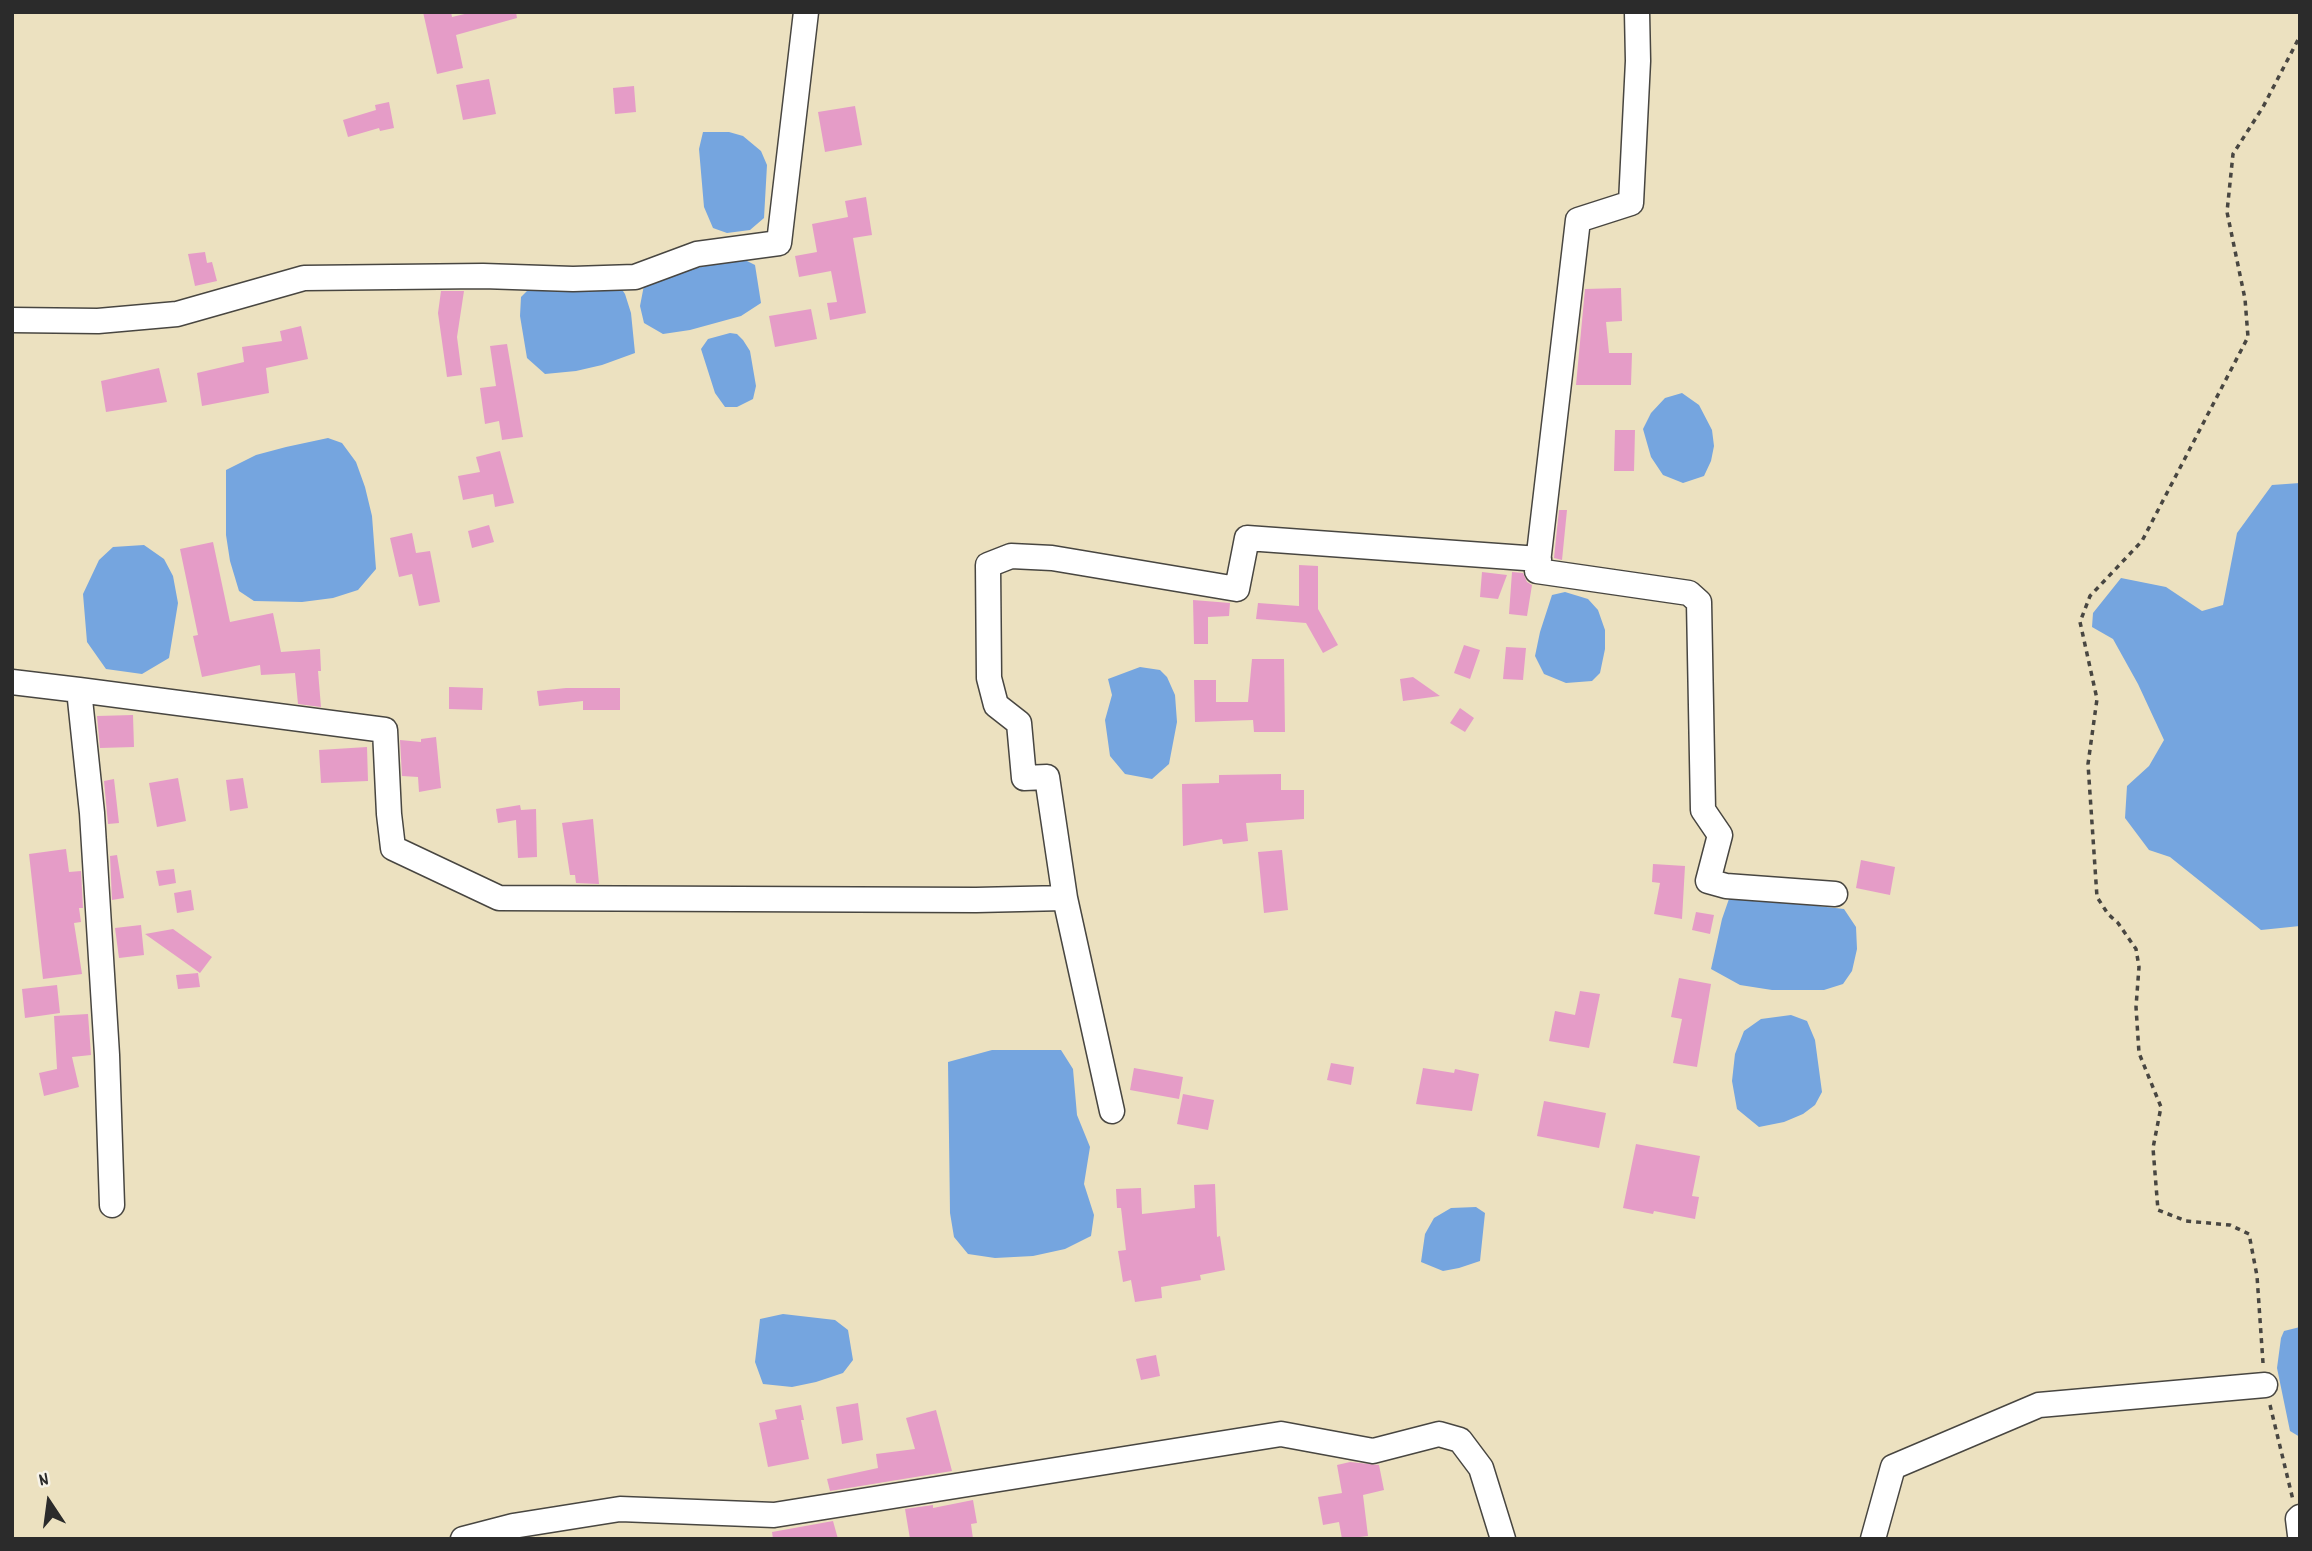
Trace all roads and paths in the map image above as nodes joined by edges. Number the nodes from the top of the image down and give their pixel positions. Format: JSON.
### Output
{"nodes":[{"id":1,"x":806,"y":12,"type":"edge"},
{"id":2,"x":1637,"y":12,"type":"edge"},
{"id":3,"x":2300,"y":36,"type":"edge"},
{"id":4,"x":12,"y":320,"type":"edge"},
{"id":5,"x":1539,"y":559,"type":"junction"},
{"id":6,"x":12,"y":682,"type":"edge"},
{"id":7,"x":79,"y":691,"type":"junction"},
{"id":8,"x":1835,"y":894,"type":"dead end"},
{"id":9,"x":1065,"y":898,"type":"junction"},
{"id":10,"x":1112,"y":1111,"type":"dead end"},
{"id":11,"x":112,"y":1205,"type":"dead end"},
{"id":12,"x":2265,"y":1385,"type":"junction"},
{"id":13,"x":2299,"y":1524,"type":"edge"},
{"id":14,"x":463,"y":1539,"type":"edge"},
{"id":15,"x":1503,"y":1539,"type":"edge"},
{"id":16,"x":1873,"y":1539,"type":"edge"}],
"edges":[{"from":1,"to":4,"type":"street"},
{"from":2,"to":5,"type":"street"},
{"from":3,"to":12,"type":"path"},
{"from":5,"to":8,"type":"street"},
{"from":5,"to":9,"type":"street"},
{"from":6,"to":7,"type":"street"},
{"from":7,"to":9,"type":"street"},
{"from":7,"to":11,"type":"street"},
{"from":9,"to":10,"type":"street"},
{"from":12,"to":13,"type":"path"},
{"from":12,"to":16,"type":"street"},
{"from":14,"to":15,"type":"street"}]}
